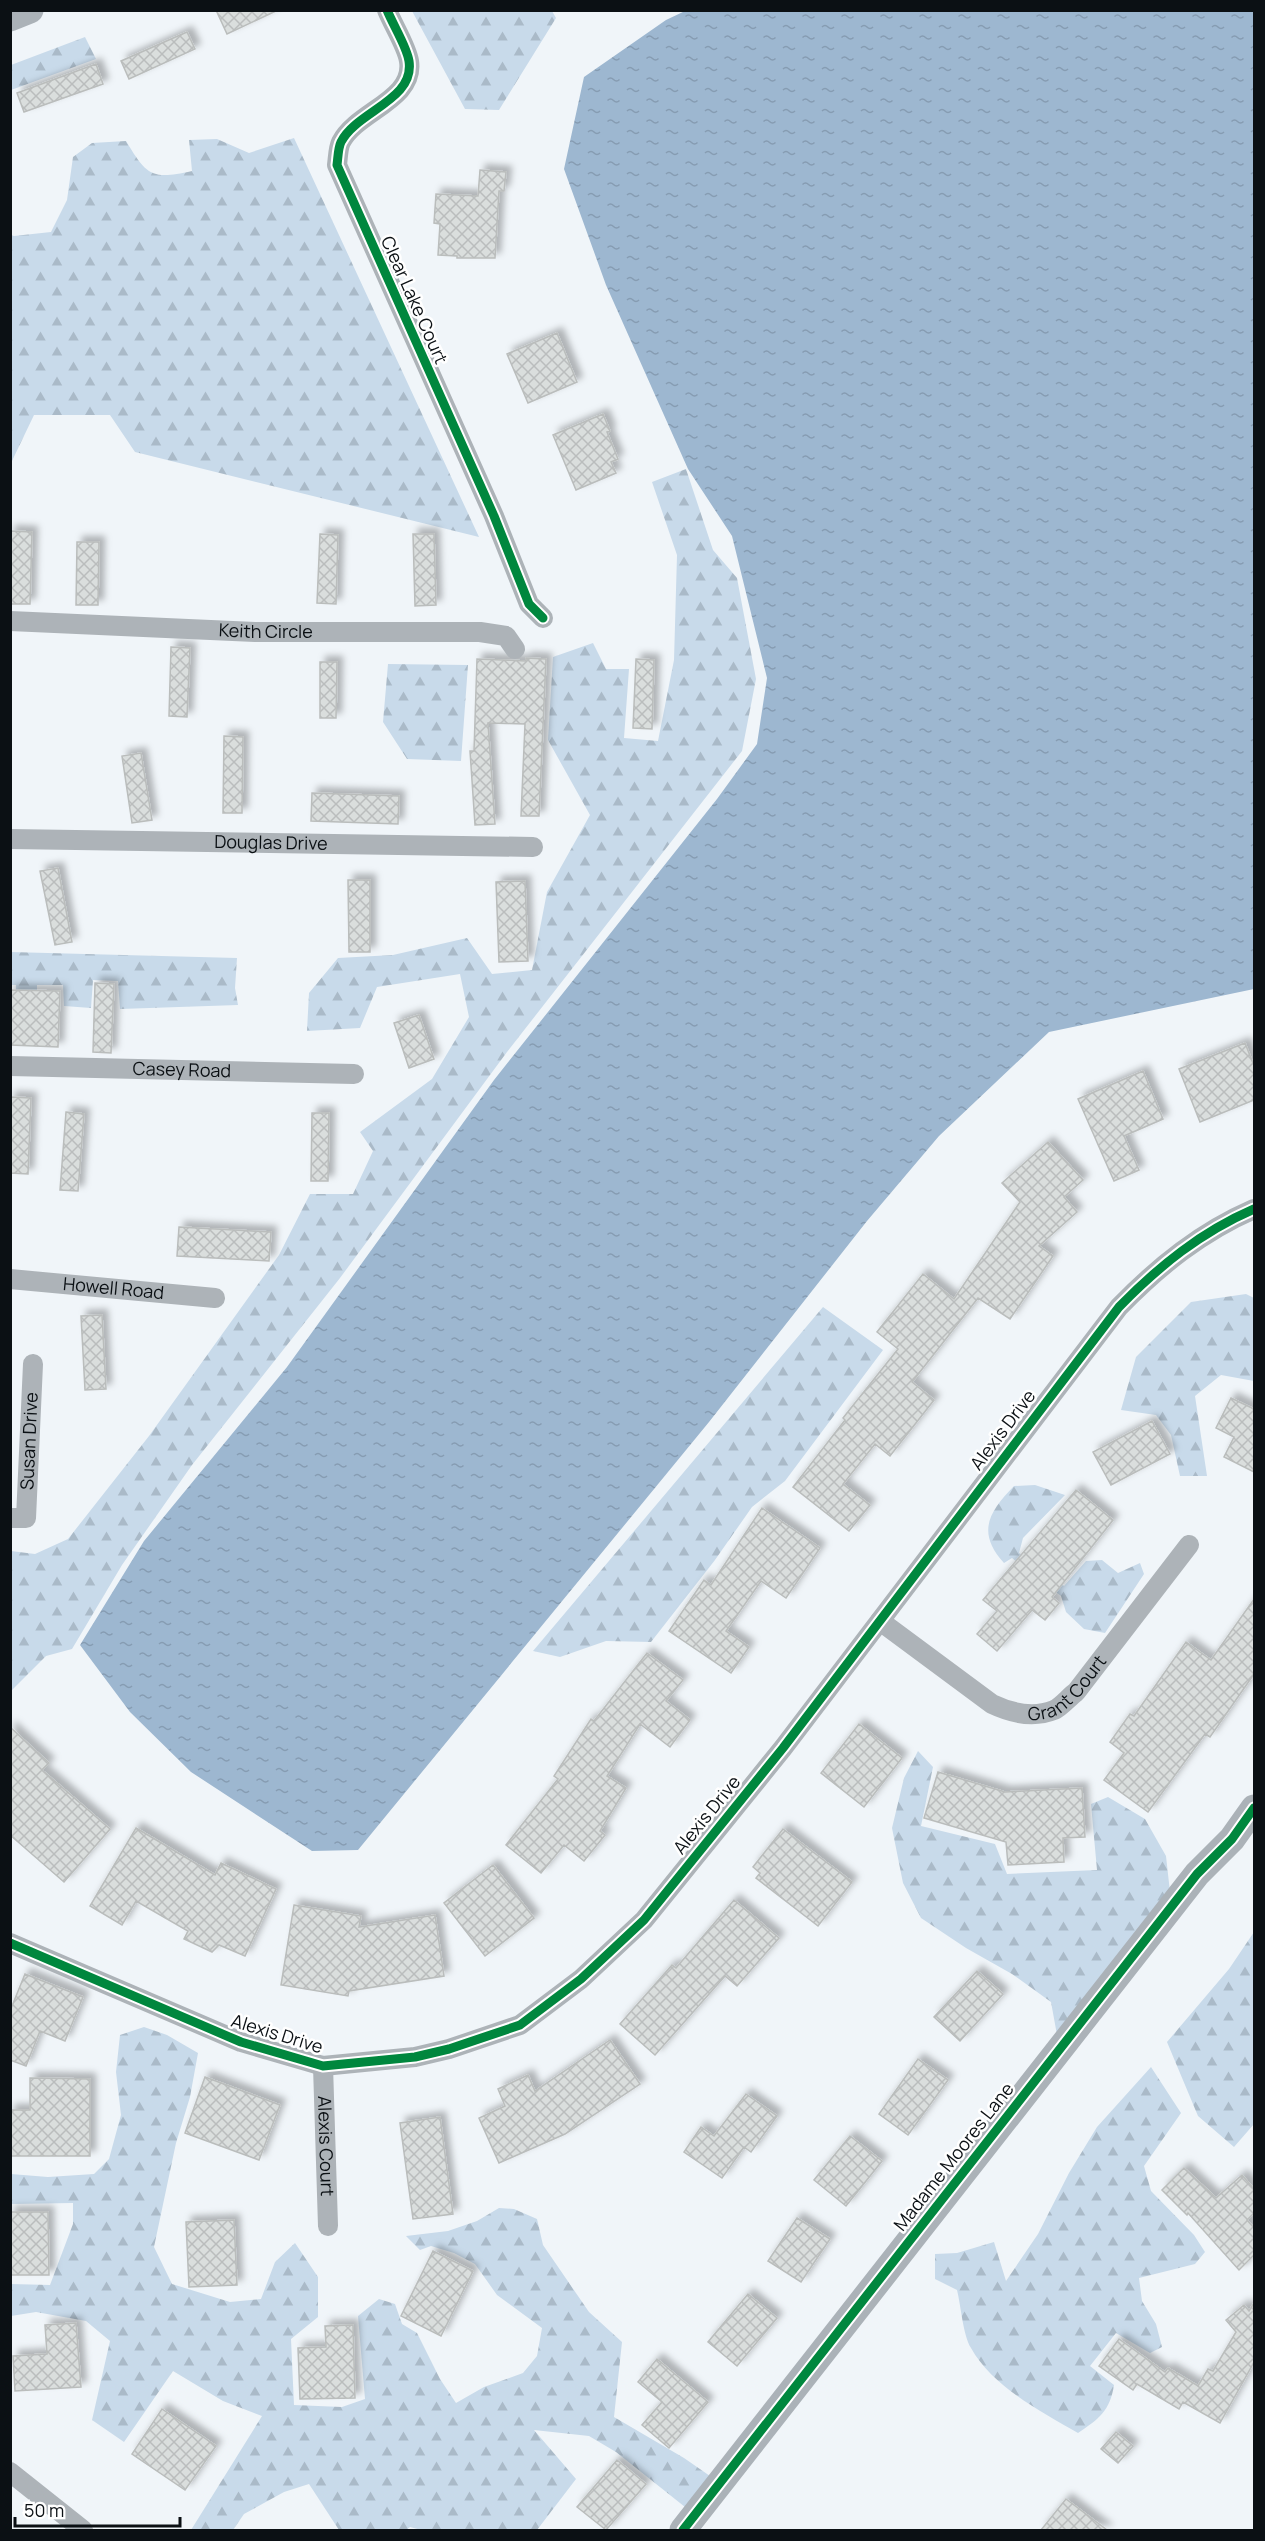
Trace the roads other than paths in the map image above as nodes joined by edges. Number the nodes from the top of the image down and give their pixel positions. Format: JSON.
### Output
{"nodes":[{"id":1,"x":30,"y":10,"type":"edge"},
{"id":2,"x":387,"y":10,"type":"edge"},
{"id":3,"x":10,"y":18,"type":"edge"},
{"id":4,"x":543,"y":618,"type":"dead end"},
{"id":5,"x":10,"y":621,"type":"edge"},
{"id":6,"x":515,"y":649,"type":"dead end"},
{"id":7,"x":10,"y":839,"type":"edge"},
{"id":8,"x":533,"y":847,"type":"dead end"},
{"id":9,"x":10,"y":1066,"type":"edge"},
{"id":10,"x":354,"y":1074,"type":"dead end"},
{"id":11,"x":1254,"y":1209,"type":"edge"},
{"id":12,"x":10,"y":1279,"type":"edge"},
{"id":13,"x":215,"y":1298,"type":"dead end"},
{"id":14,"x":33,"y":1364,"type":"dead end"},
{"id":15,"x":18,"y":1518,"type":"edge"},
{"id":16,"x":1189,"y":1545,"type":"dead end"},
{"id":17,"x":880,"y":1621,"type":"junction"},
{"id":18,"x":1254,"y":1808,"type":"edge"},
{"id":19,"x":10,"y":1943,"type":"edge"},
{"id":20,"x":323,"y":2066,"type":"junction"},
{"id":21,"x":328,"y":2226,"type":"dead end"},
{"id":22,"x":10,"y":2472,"type":"edge"},
{"id":23,"x":82,"y":2530,"type":"edge"},
{"id":24,"x":683,"y":2530,"type":"edge"}],
"edges":[{"from":1,"to":3,"type":"street"},
{"from":2,"to":4,"type":"street","name":"Clear Lake Court"},
{"from":5,"to":6,"type":"street","name":"Keith Circle"},
{"from":7,"to":8,"type":"street","name":"Douglas Drive"},
{"from":9,"to":10,"type":"street","name":"Casey Road"},
{"from":11,"to":17,"type":"street","name":"Alexis Drive"},
{"from":12,"to":13,"type":"street","name":"Howell Road"},
{"from":14,"to":15,"type":"street","name":"Susan Drive"},
{"from":16,"to":17,"type":"street","name":"Grant Court"},
{"from":17,"to":20,"type":"street","name":"Alexis Drive"},
{"from":18,"to":24,"type":"street","name":"Madame Moores Lane"},
{"from":19,"to":20,"type":"street","name":"Alexis Drive"},
{"from":20,"to":21,"type":"street","name":"Alexis Court"},
{"from":22,"to":23,"type":"street"}]}
